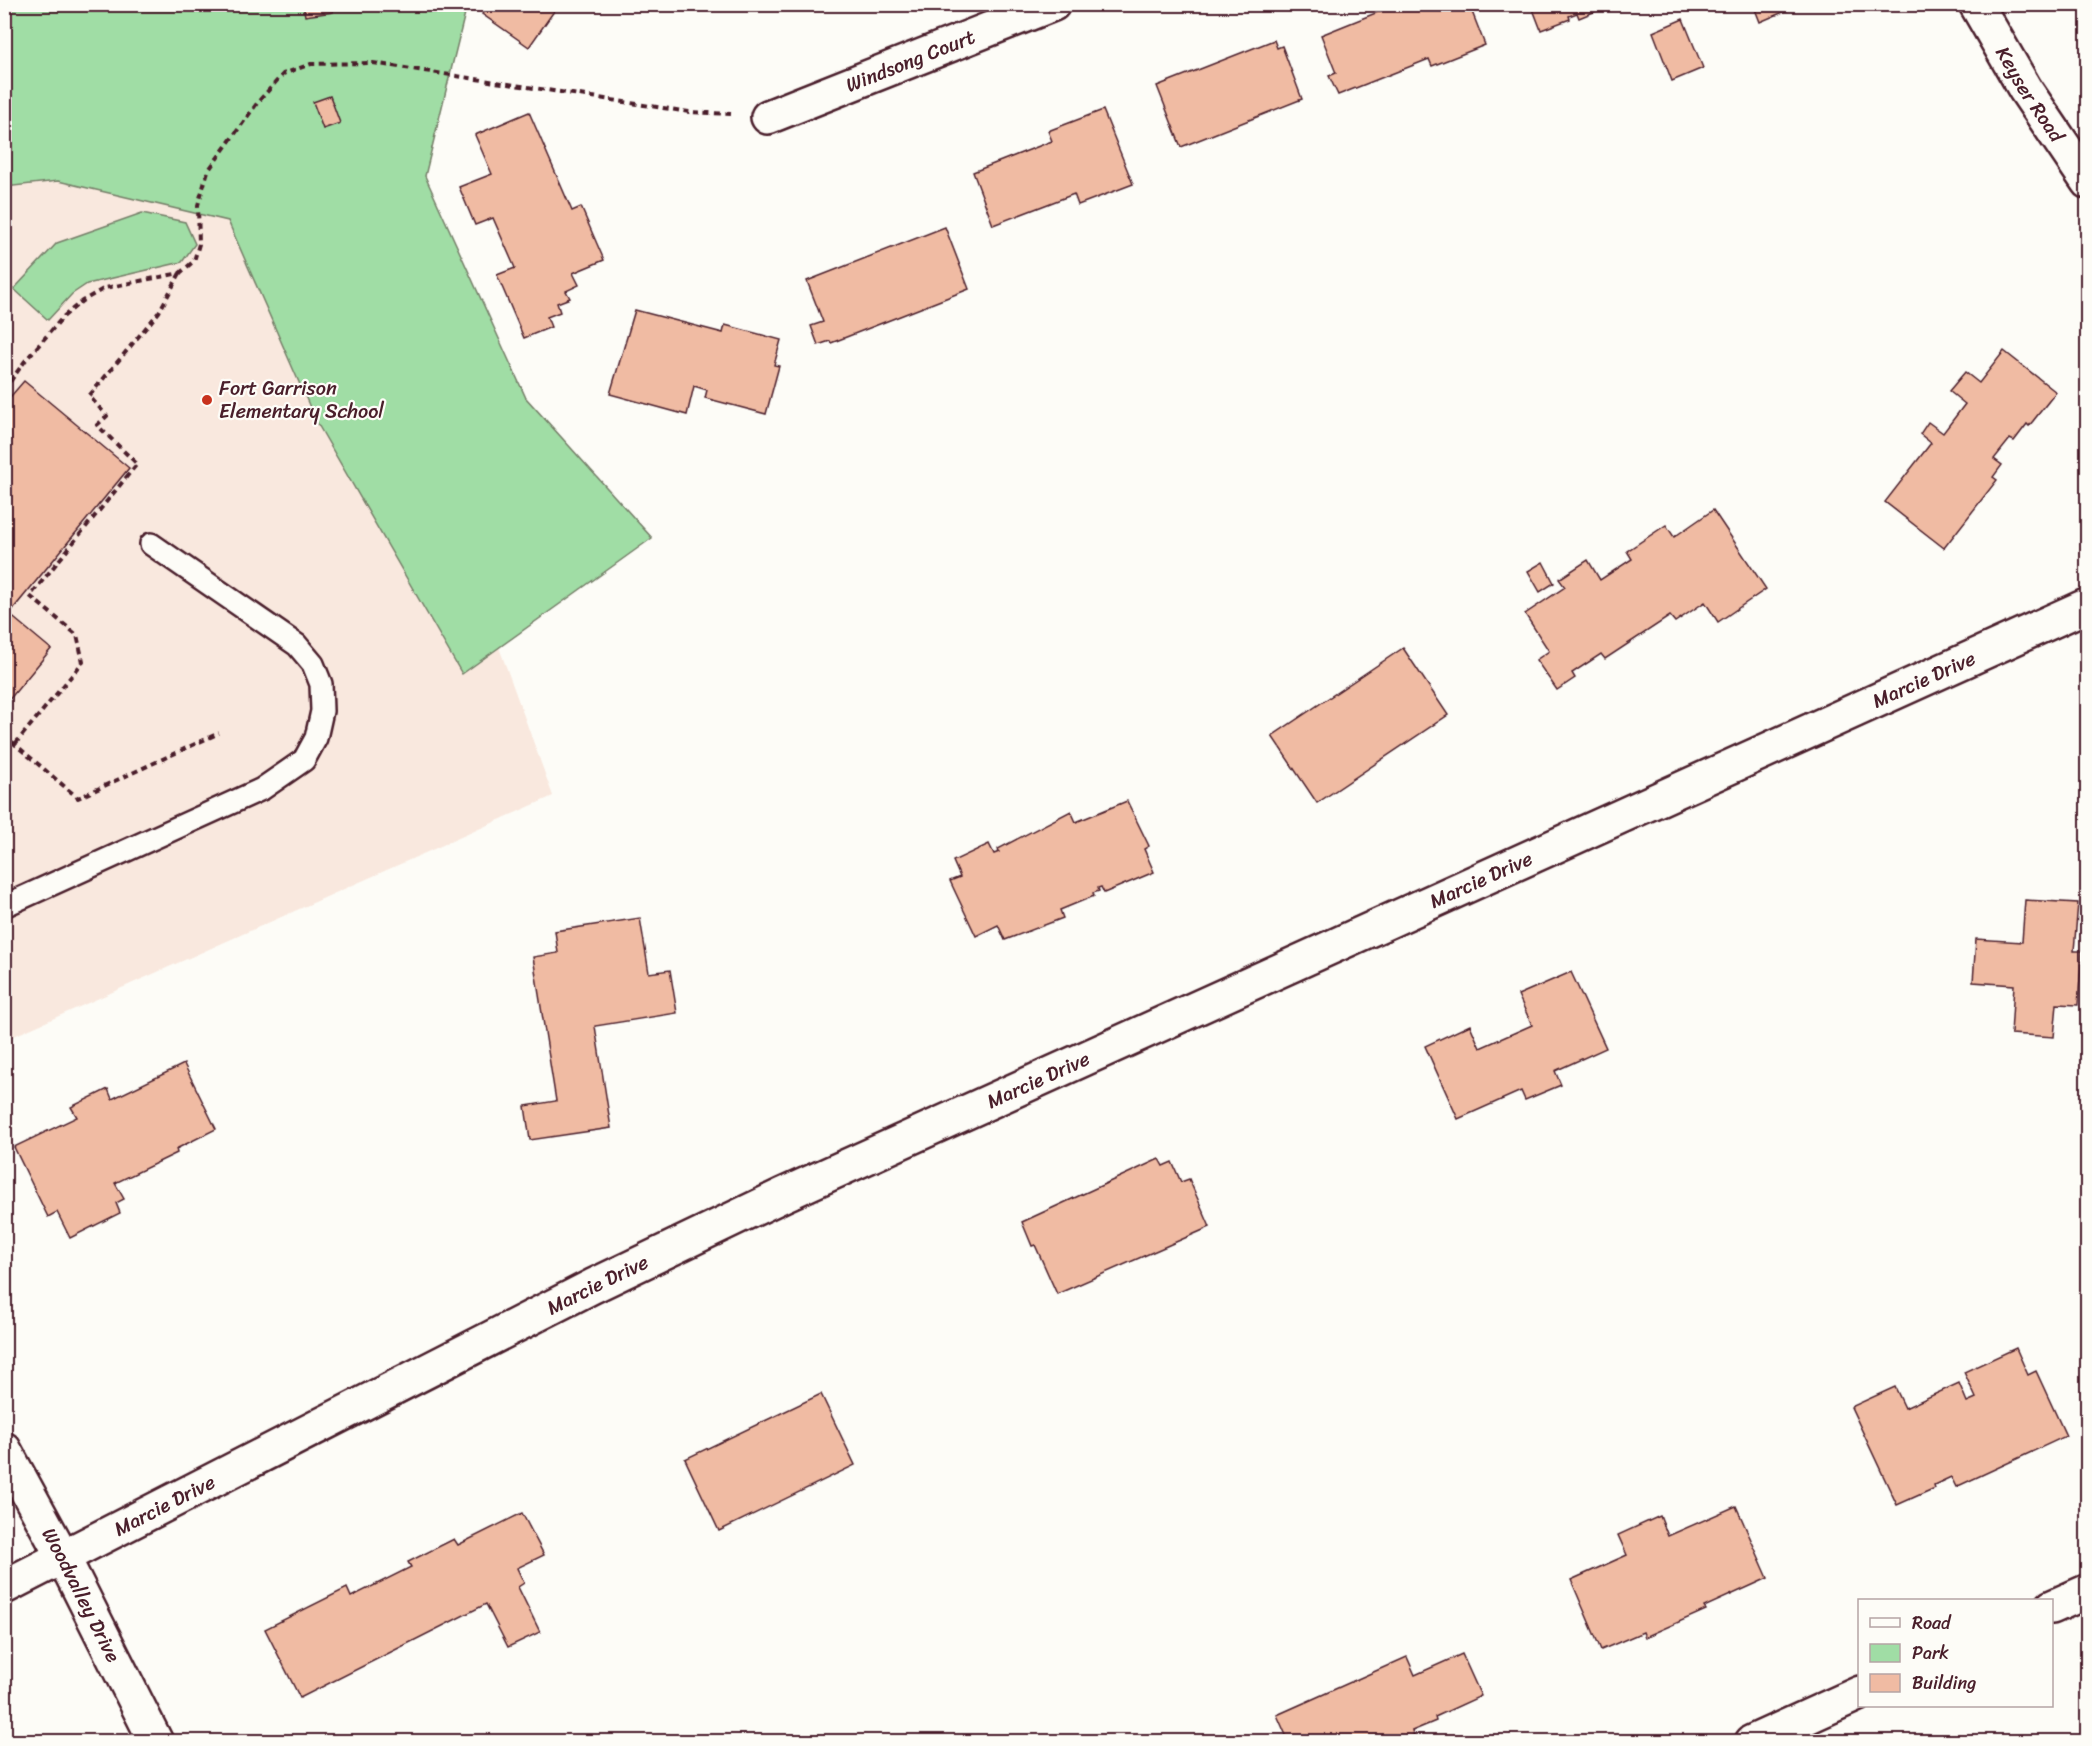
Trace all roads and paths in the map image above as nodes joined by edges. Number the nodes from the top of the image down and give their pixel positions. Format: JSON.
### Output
{"nodes":[{"id":1,"x":1053,"y":4,"type":"edge"},
{"id":2,"x":1976,"y":4,"type":"edge"},
{"id":3,"x":768,"y":117,"type":"joint"},
{"id":4,"x":2088,"y":182,"type":"edge"},
{"id":5,"x":180,"y":273,"type":"junction"},
{"id":6,"x":4,"y":390,"type":"edge"},
{"id":7,"x":151,"y":544,"type":"dead end"},
{"id":8,"x":2088,"y":605,"type":"edge"},
{"id":9,"x":219,"y":734,"type":"dead end"},
{"id":10,"x":4,"y":735,"type":"edge"},
{"id":11,"x":15,"y":744,"type":"junction"},
{"id":12,"x":4,"y":906,"type":"edge"},
{"id":13,"x":4,"y":1449,"type":"edge"},
{"id":14,"x":63,"y":1557,"type":"junction"},
{"id":15,"x":4,"y":1587,"type":"edge"},
{"id":16,"x":2088,"y":1591,"type":"edge"},
{"id":17,"x":2053,"y":1607,"type":"edge"},
{"id":18,"x":1858,"y":1694,"type":"edge"},
{"id":19,"x":156,"y":1742,"type":"edge"},
{"id":20,"x":1752,"y":1742,"type":"edge"}],
"edges":[{"from":1,"to":3,"type":"street","name":"Windsong Court"},
{"from":2,"to":4,"type":"street","name":"Keyser Road"},
{"from":3,"to":5,"type":"path"},
{"from":5,"to":6,"type":"path"},
{"from":5,"to":11,"type":"path"},
{"from":7,"to":12,"type":"lane"},
{"from":8,"to":14,"type":"street","name":"Marcie Drive"},
{"from":9,"to":11,"type":"path"},
{"from":10,"to":11,"type":"path"},
{"from":13,"to":14,"type":"street","name":"Woodvalley Drive"},
{"from":14,"to":15,"type":"street","name":"Marcie Drive"},
{"from":14,"to":19,"type":"street","name":"Woodvalley Drive"},
{"from":16,"to":17,"type":"street"},
{"from":18,"to":20,"type":"street"}]}
